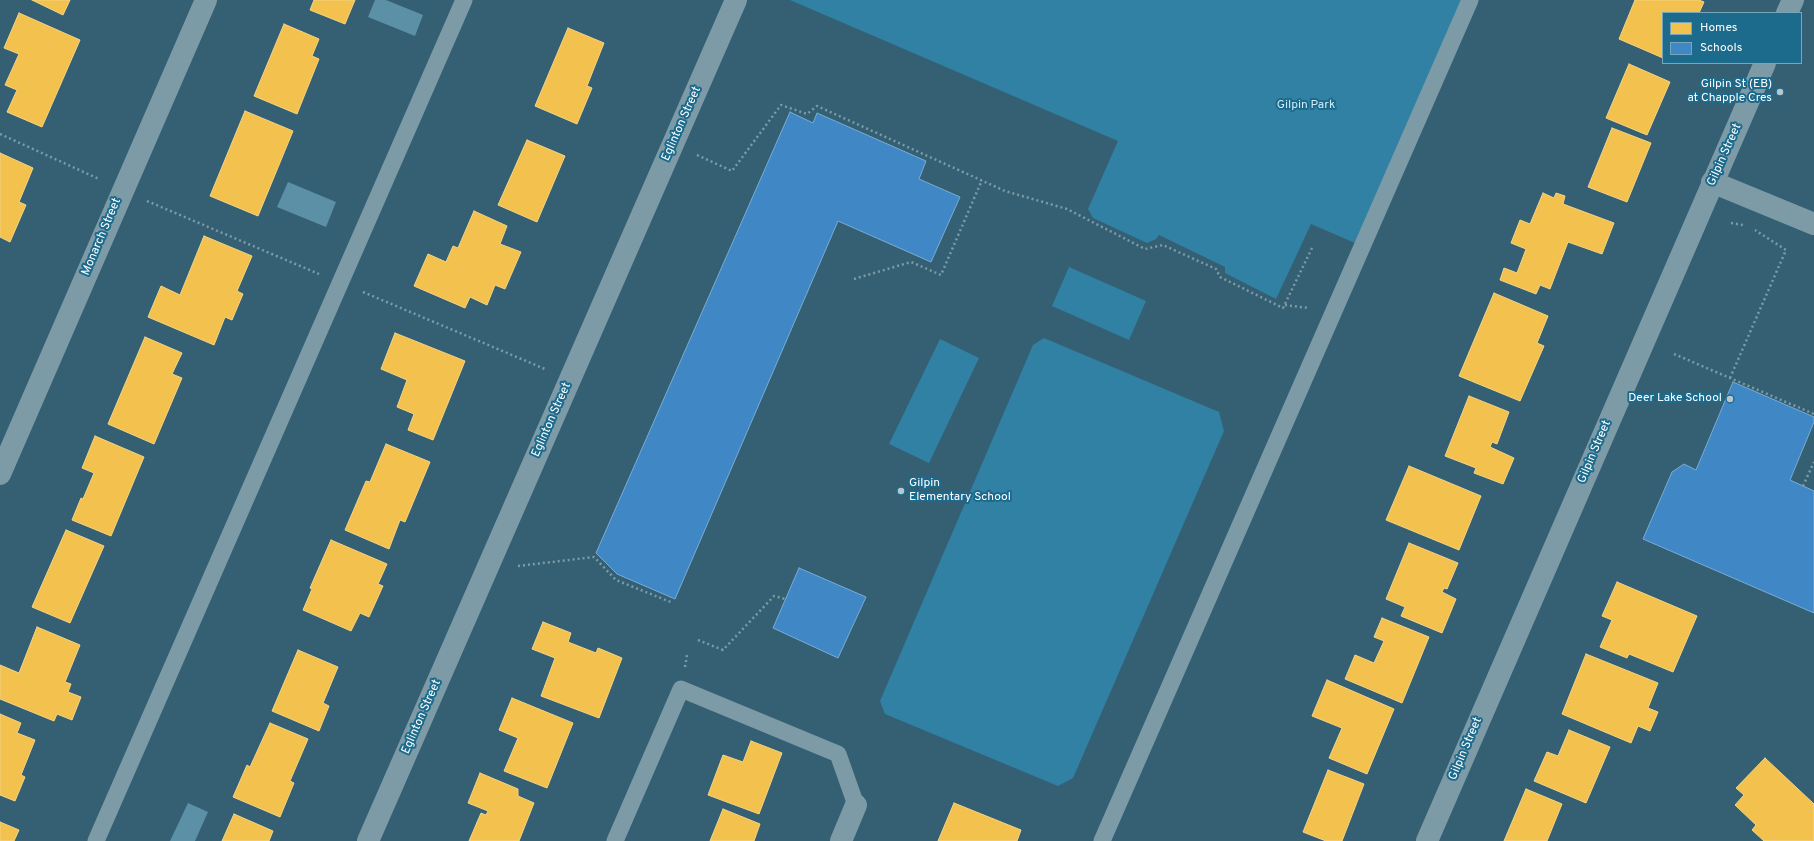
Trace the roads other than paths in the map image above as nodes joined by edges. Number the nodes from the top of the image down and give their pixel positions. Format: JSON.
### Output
{"nodes":[{"id":1,"x":206,"y":0,"type":"edge"},
{"id":2,"x":464,"y":0,"type":"edge"},
{"id":3,"x":736,"y":0,"type":"edge"},
{"id":4,"x":1470,"y":0,"type":"edge"},
{"id":5,"x":1792,"y":0,"type":"edge"},
{"id":6,"x":1787,"y":12,"type":"edge"},
{"id":7,"x":1765,"y":64,"type":"edge"},
{"id":8,"x":1712,"y":182,"type":"junction"},
{"id":9,"x":1814,"y":224,"type":"edge"},
{"id":10,"x":0,"y":474,"type":"edge"},
{"id":11,"x":856,"y":805,"type":"joint"},
{"id":12,"x":96,"y":841,"type":"edge"},
{"id":13,"x":368,"y":841,"type":"edge"},
{"id":14,"x":615,"y":841,"type":"edge"},
{"id":15,"x":841,"y":841,"type":"edge"},
{"id":16,"x":1102,"y":841,"type":"edge"},
{"id":17,"x":1427,"y":841,"type":"edge"}],
"edges":[{"from":1,"to":10,"type":"street","name":"Monarch Street"},
{"from":2,"to":12,"type":"lane"},
{"from":3,"to":13,"type":"street","name":"Eglinton Street"},
{"from":4,"to":16,"type":"lane"},
{"from":5,"to":6,"type":"street"},
{"from":7,"to":8,"type":"street","name":"Gilpin Street"},
{"from":8,"to":9,"type":"street"},
{"from":8,"to":17,"type":"street","name":"Gilpin Street"},
{"from":11,"to":14,"type":"lane"},
{"from":11,"to":15,"type":"street"}]}
